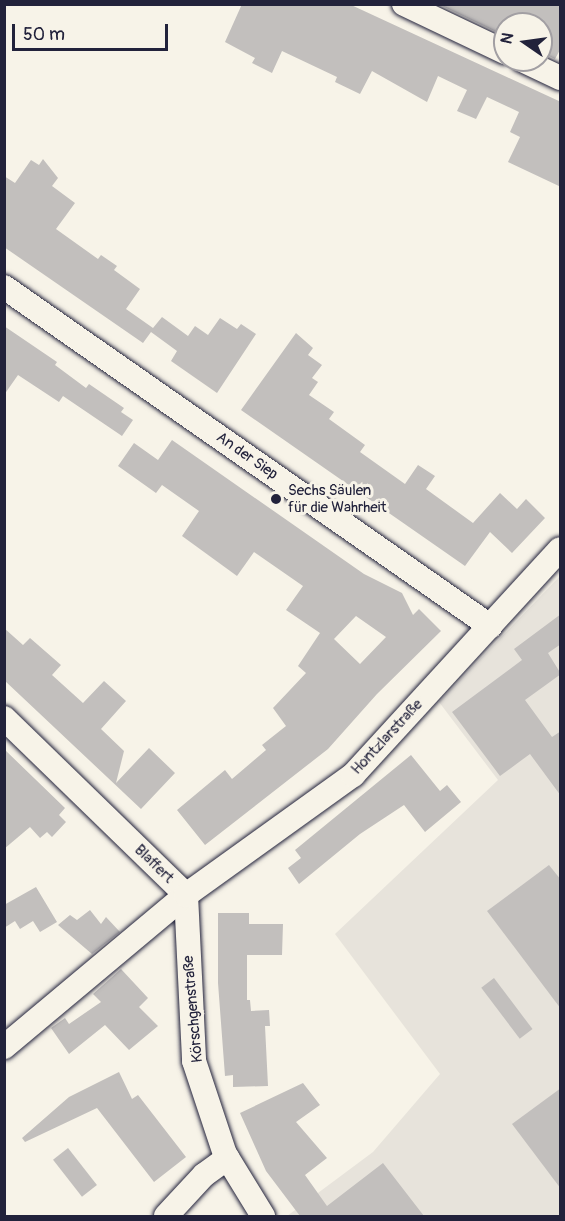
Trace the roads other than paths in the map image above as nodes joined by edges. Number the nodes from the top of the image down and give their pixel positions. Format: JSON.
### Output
{"nodes":[{"id":1,"x":405,"y":5,"type":"edge"},
{"id":2,"x":493,"y":46,"type":"edge"},
{"id":3,"x":4,"y":287,"type":"edge"},
{"id":4,"x":561,"y":549,"type":"edge"},
{"id":5,"x":490,"y":626,"type":"junction"},
{"id":6,"x":4,"y":718,"type":"edge"},
{"id":7,"x":186,"y":895,"type":"junction"},
{"id":8,"x":4,"y":1047,"type":"edge"},
{"id":9,"x":227,"y":1158,"type":"junction"},
{"id":10,"x":166,"y":1216,"type":"edge"},
{"id":11,"x":263,"y":1216,"type":"edge"}],
"edges":[{"from":1,"to":2,"type":"street"},
{"from":3,"to":5,"type":"street","name":"An der Siep"},
{"from":4,"to":5,"type":"street","name":"Hontzlarstraße"},
{"from":5,"to":7,"type":"street","name":"Hontzlarstraße"},
{"from":6,"to":7,"type":"street","name":"Blaffert"},
{"from":7,"to":8,"type":"street","name":"Blaffert"},
{"from":7,"to":9,"type":"street","name":"Körschgenstraße"},
{"from":9,"to":10,"type":"street"},
{"from":9,"to":11,"type":"street","name":"Körschgenstraße"}]}
